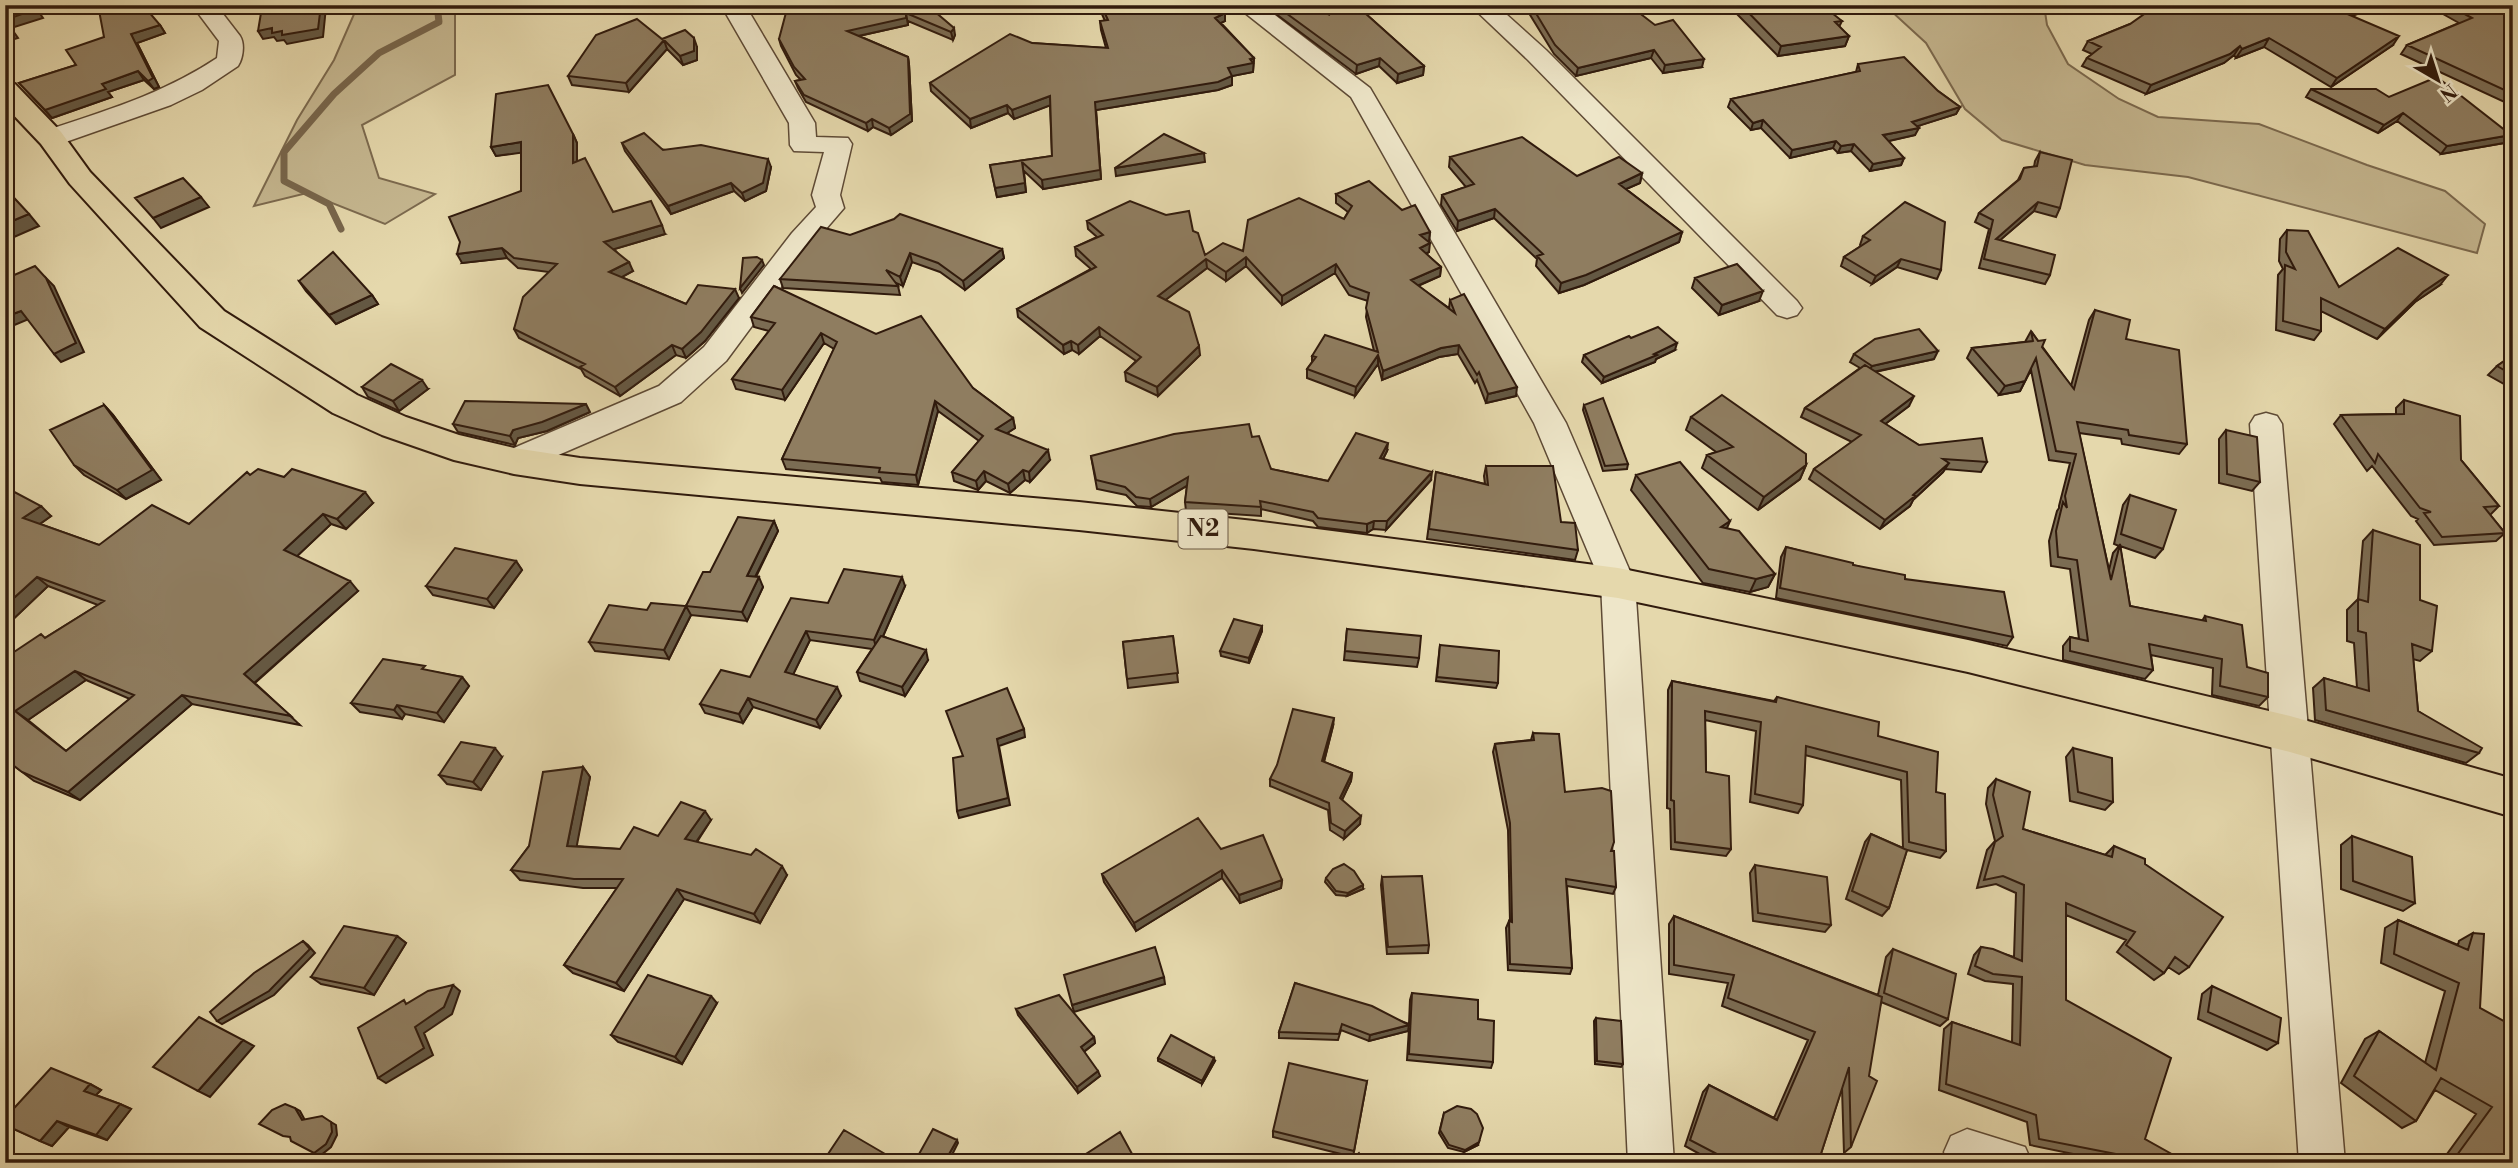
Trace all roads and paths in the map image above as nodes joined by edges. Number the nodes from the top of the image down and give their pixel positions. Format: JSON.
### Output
{"nodes":[{"id":1,"x":204,"y":5,"type":"edge"},
{"id":2,"x":733,"y":5,"type":"edge"},
{"id":3,"x":1247,"y":5,"type":"edge"},
{"id":4,"x":1482,"y":5,"type":"edge"},
{"id":5,"x":5,"y":90,"type":"edge"},
{"id":6,"x":51,"y":138,"type":"junction"},
{"id":7,"x":1787,"y":308,"type":"dead end"},
{"id":8,"x":2266,"y":424,"type":"dead end"},
{"id":9,"x":514,"y":461,"type":"junction"},
{"id":10,"x":1618,"y":583,"type":"junction"},
{"id":11,"x":2290,"y":734,"type":"junction"},
{"id":12,"x":2513,"y":798,"type":"edge"},
{"id":13,"x":1651,"y":1163,"type":"edge"},
{"id":14,"x":2322,"y":1163,"type":"edge"}],
"edges":[{"from":1,"to":6,"type":"street"},
{"from":2,"to":9,"type":"street"},
{"from":3,"to":10,"type":"street"},
{"from":4,"to":7,"type":"street"},
{"from":5,"to":6,"type":"highway","number":"N2"},
{"from":6,"to":9,"type":"highway","number":"N2"},
{"from":8,"to":11,"type":"street"},
{"from":9,"to":10,"type":"highway","number":"N2"},
{"from":10,"to":11,"type":"highway","number":"N2"},
{"from":10,"to":13,"type":"street"},
{"from":11,"to":12,"type":"highway","number":"N2"},
{"from":11,"to":14,"type":"street"}]}
